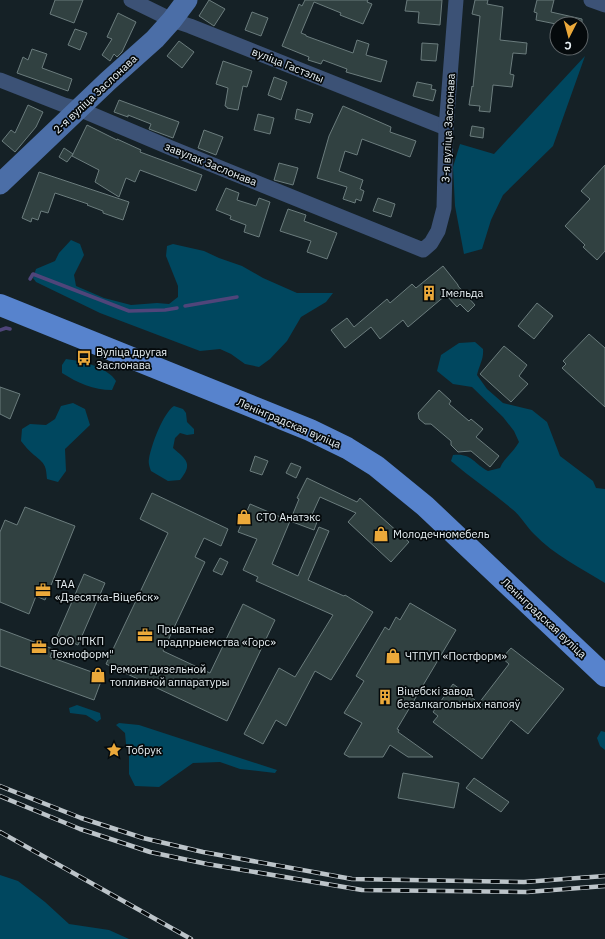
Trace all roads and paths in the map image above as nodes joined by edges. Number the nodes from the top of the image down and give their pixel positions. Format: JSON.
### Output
{"nodes":[{"id":1,"x":130,"y":0,"type":"edge"},
{"id":2,"x":186,"y":0,"type":"edge"},
{"id":3,"x":456,"y":0,"type":"edge"},
{"id":4,"x":591,"y":0,"type":"edge"},
{"id":5,"x":605,"y":5,"type":"edge"},
{"id":6,"x":172,"y":20,"type":"junction"},
{"id":7,"x":0,"y":80,"type":"edge"},
{"id":8,"x":79,"y":109,"type":"junction"},
{"id":9,"x":446,"y":128,"type":"junction"},
{"id":10,"x":0,"y":184,"type":"edge"},
{"id":11,"x":422,"y":250,"type":"joint"},
{"id":12,"x":0,"y":291,"type":"edge"},
{"id":13,"x":0,"y":306,"type":"edge"},
{"id":14,"x":179,"y":370,"type":"junction"},
{"id":15,"x":350,"y":442,"type":"junction"},
{"id":16,"x":605,"y":659,"type":"edge"},
{"id":17,"x":605,"y":676,"type":"edge"}],
"edges":[{"from":1,"to":6,"type":"street","name":"вуліца Гастэлы"},
{"from":2,"to":6,"type":"main road","name":"2-я вуліца Заслонава"},
{"from":3,"to":9,"type":"street","name":"3-я вуліца Заслонава"},
{"from":4,"to":5,"type":"street"},
{"from":6,"to":8,"type":"main road","name":"2-я вуліца Заслонава"},
{"from":6,"to":9,"type":"street","name":"вуліца Гастэлы"},
{"from":7,"to":8,"type":"street","name":"завулак Заслонава"},
{"from":8,"to":10,"type":"main road","name":"2-я вуліца Заслонава"},
{"from":8,"to":11,"type":"street","name":"завулак Заслонава"},
{"from":9,"to":11,"type":"street","name":"3-я вуліца Заслонава"},
{"from":12,"to":14,"type":"main road","name":"Ленінградская вуліца"},
{"from":13,"to":14,"type":"main road","name":"Ленінградская вуліца"},
{"from":14,"to":15,"type":"main road","name":"Ленінградская вуліца"},
{"from":15,"to":16,"type":"main road","name":"Ленінградская вуліца"},
{"from":15,"to":17,"type":"main road","name":"Ленінградская вуліца"}]}
